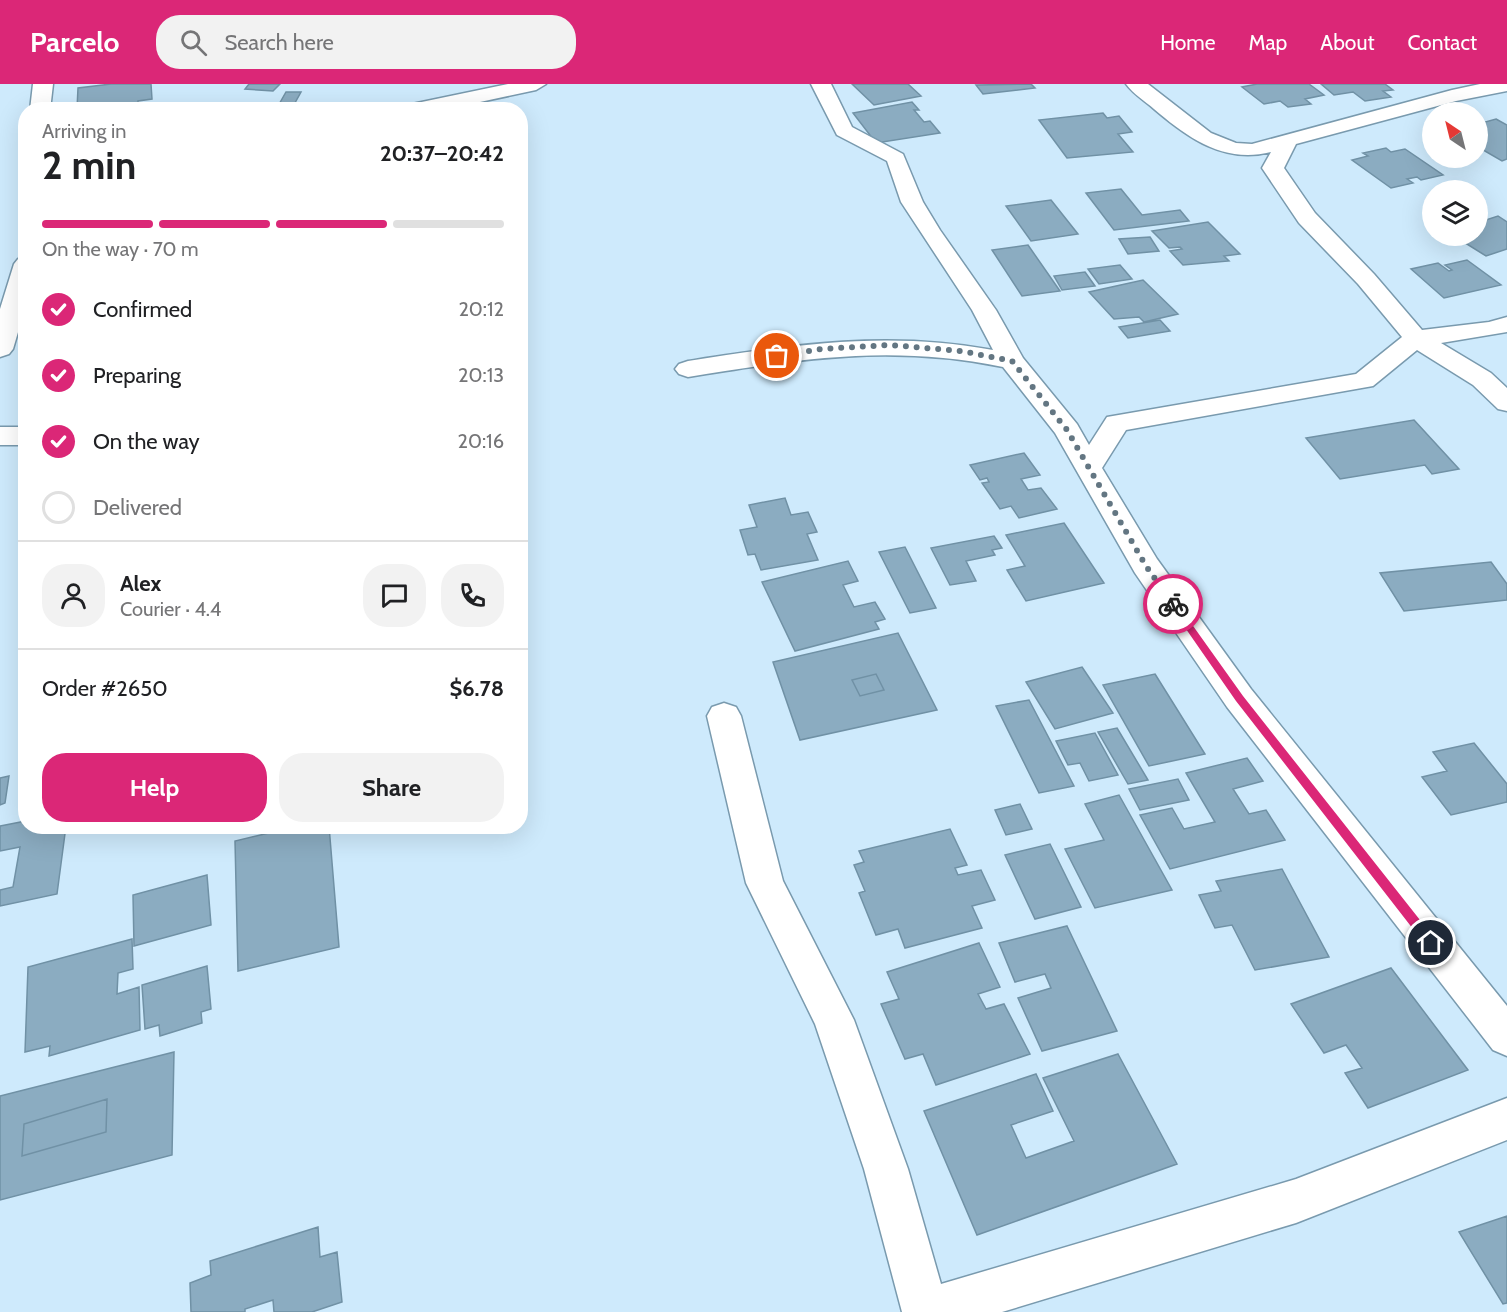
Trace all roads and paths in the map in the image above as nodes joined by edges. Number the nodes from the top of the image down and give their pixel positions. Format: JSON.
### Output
{"nodes":[{"id":1,"x":43,"y":84,"type":"edge"},
{"id":2,"x":536,"y":84,"type":"edge"},
{"id":3,"x":821,"y":84,"type":"edge"},
{"id":4,"x":1136,"y":84,"type":"edge"},
{"id":5,"x":1507,"y":85,"type":"edge"},
{"id":6,"x":41,"y":102,"type":"edge"},
{"id":7,"x":450,"y":102,"type":"edge"},
{"id":8,"x":1288,"y":140,"type":"junction"},
{"id":9,"x":18,"y":290,"type":"edge"},
{"id":10,"x":1507,"y":324,"type":"edge"},
{"id":11,"x":1416,"y":338,"type":"junction"},
{"id":12,"x":0,"y":349,"type":"edge"},
{"id":13,"x":1012,"y":361,"type":"junction"},
{"id":14,"x":688,"y":369,"type":"dead end"},
{"id":15,"x":1507,"y":403,"type":"edge"},
{"id":16,"x":0,"y":436,"type":"edge"},
{"id":17,"x":18,"y":436,"type":"edge"},
{"id":18,"x":1088,"y":468,"type":"junction"},
{"id":19,"x":723,"y":716,"type":"dead end"},
{"id":20,"x":1507,"y":1037,"type":"edge"},
{"id":21,"x":1507,"y":1119,"type":"edge"},
{"id":22,"x":926,"y":1312,"type":"edge"}],
"edges":[{"from":1,"to":6,"type":"street"},
{"from":2,"to":7,"type":"street"},
{"from":3,"to":13,"type":"street"},
{"from":4,"to":8,"type":"street"},
{"from":5,"to":8,"type":"street"},
{"from":8,"to":11,"type":"street"},
{"from":9,"to":12,"type":"street"},
{"from":10,"to":11,"type":"street"},
{"from":11,"to":15,"type":"street"},
{"from":11,"to":18,"type":"street"},
{"from":13,"to":14,"type":"street"},
{"from":13,"to":18,"type":"street"},
{"from":16,"to":17,"type":"street"},
{"from":18,"to":20,"type":"street"},
{"from":19,"to":22,"type":"street"},
{"from":21,"to":22,"type":"street"}]}
